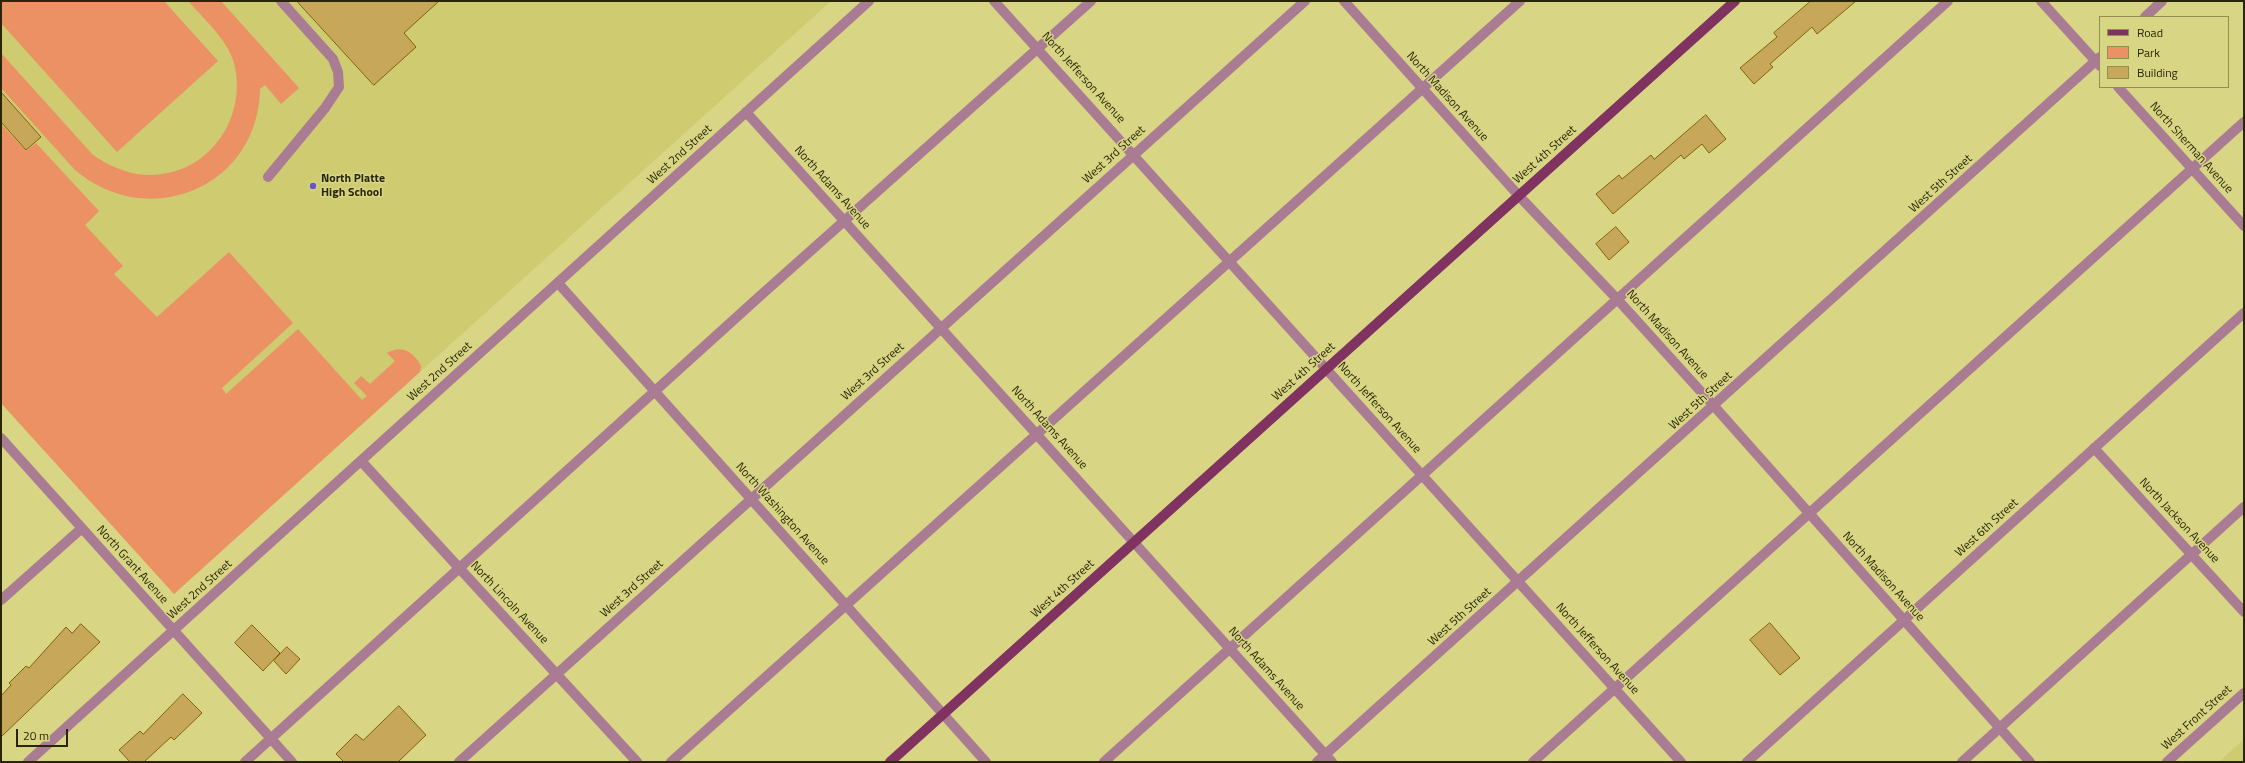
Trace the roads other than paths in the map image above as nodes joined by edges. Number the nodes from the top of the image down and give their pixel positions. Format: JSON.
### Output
{"nodes":[{"id":1,"x":281,"y":1,"type":"edge"},
{"id":2,"x":870,"y":1,"type":"edge"},
{"id":3,"x":994,"y":1,"type":"edge"},
{"id":4,"x":1091,"y":1,"type":"edge"},
{"id":5,"x":1305,"y":1,"type":"edge"},
{"id":6,"x":1344,"y":1,"type":"edge"},
{"id":7,"x":1520,"y":1,"type":"edge"},
{"id":8,"x":1735,"y":1,"type":"edge"},
{"id":9,"x":1948,"y":1,"type":"edge"},
{"id":10,"x":2041,"y":1,"type":"edge"},
{"id":11,"x":2162,"y":1,"type":"edge"},
{"id":12,"x":2146,"y":16,"type":"edge"},
{"id":13,"x":1039,"y":48,"type":"junction"},
{"id":14,"x":2098,"y":62,"type":"edge"},
{"id":15,"x":2119,"y":88,"type":"edge"},
{"id":16,"x":1422,"y":89,"type":"junction"},
{"id":17,"x":746,"y":112,"type":"junction"},
{"id":18,"x":2244,"y":122,"type":"edge"},
{"id":19,"x":1134,"y":155,"type":"junction"},
{"id":20,"x":2192,"y":168,"type":"junction"},
{"id":21,"x":268,"y":177,"type":"dead end"},
{"id":22,"x":1519,"y":196,"type":"junction"},
{"id":23,"x":845,"y":222,"type":"junction"},
{"id":24,"x":2244,"y":226,"type":"edge"},
{"id":25,"x":1229,"y":262,"type":"junction"},
{"id":26,"x":558,"y":283,"type":"junction"},
{"id":27,"x":1618,"y":300,"type":"junction"},
{"id":28,"x":2244,"y":313,"type":"edge"},
{"id":29,"x":941,"y":328,"type":"junction"},
{"id":30,"x":1326,"y":370,"type":"junction"},
{"id":31,"x":655,"y":392,"type":"junction"},
{"id":32,"x":1714,"y":406,"type":"junction"},
{"id":33,"x":1037,"y":434,"type":"junction"},
{"id":34,"x":1,"y":438,"type":"edge"},
{"id":35,"x":2094,"y":448,"type":"junction"},
{"id":36,"x":362,"y":462,"type":"junction"},
{"id":37,"x":1422,"y":475,"type":"junction"},
{"id":38,"x":751,"y":499,"type":"junction"},
{"id":39,"x":2244,"y":507,"type":"edge"},
{"id":40,"x":1809,"y":513,"type":"junction"},
{"id":41,"x":82,"y":528,"type":"junction"},
{"id":42,"x":1134,"y":543,"type":"junction"},
{"id":43,"x":2192,"y":555,"type":"junction"},
{"id":44,"x":460,"y":569,"type":"junction"},
{"id":45,"x":1519,"y":582,"type":"junction"},
{"id":46,"x":1,"y":600,"type":"edge"},
{"id":47,"x":846,"y":605,"type":"junction"},
{"id":48,"x":2244,"y":612,"type":"edge"},
{"id":49,"x":1904,"y":620,"type":"junction"},
{"id":50,"x":174,"y":631,"type":"junction"},
{"id":51,"x":1230,"y":649,"type":"junction"},
{"id":52,"x":557,"y":674,"type":"junction"},
{"id":53,"x":1615,"y":688,"type":"junction"},
{"id":54,"x":2244,"y":693,"type":"edge"},
{"id":55,"x":943,"y":714,"type":"junction"},
{"id":56,"x":2000,"y":728,"type":"junction"},
{"id":57,"x":271,"y":739,"type":"junction"},
{"id":58,"x":1328,"y":758,"type":"edge"},
{"id":59,"x":28,"y":762,"type":"edge"},
{"id":60,"x":245,"y":762,"type":"edge"},
{"id":61,"x":292,"y":762,"type":"edge"},
{"id":62,"x":459,"y":762,"type":"edge"},
{"id":63,"x":637,"y":762,"type":"edge"},
{"id":64,"x":671,"y":762,"type":"edge"},
{"id":65,"x":890,"y":762,"type":"edge"},
{"id":66,"x":986,"y":762,"type":"edge"},
{"id":67,"x":1104,"y":762,"type":"edge"},
{"id":68,"x":1318,"y":762,"type":"edge"},
{"id":69,"x":1533,"y":762,"type":"edge"},
{"id":70,"x":1681,"y":762,"type":"edge"},
{"id":71,"x":1747,"y":762,"type":"edge"},
{"id":72,"x":1962,"y":762,"type":"edge"},
{"id":73,"x":2030,"y":762,"type":"edge"},
{"id":74,"x":2167,"y":762,"type":"edge"}],
"edges":[{"from":1,"to":21,"type":"street"},
{"from":2,"to":17,"type":"street","name":"West 2nd Street"},
{"from":3,"to":13,"type":"street","name":"North Jefferson Avenue"},
{"from":4,"to":13,"type":"street"},
{"from":5,"to":19,"type":"street","name":"West 3rd Street"},
{"from":6,"to":16,"type":"street","name":"North Madison Avenue"},
{"from":7,"to":16,"type":"street"},
{"from":8,"to":22,"type":"main road","name":"West 4th Street"},
{"from":9,"to":27,"type":"street"},
{"from":10,"to":14,"type":"street"},
{"from":11,"to":12,"type":"street"},
{"from":13,"to":19,"type":"street","name":"North Jefferson Avenue"},
{"from":13,"to":23,"type":"street"},
{"from":14,"to":32,"type":"street","name":"West 5th Street"},
{"from":15,"to":20,"type":"street","name":"North Sherman Avenue"},
{"from":16,"to":22,"type":"street","name":"North Madison Avenue"},
{"from":16,"to":25,"type":"street"},
{"from":17,"to":23,"type":"street","name":"North Adams Avenue"},
{"from":17,"to":26,"type":"street","name":"West 2nd Street"},
{"from":18,"to":20,"type":"street"},
{"from":19,"to":25,"type":"street","name":"North Jefferson Avenue"},
{"from":19,"to":29,"type":"street","name":"West 3rd Street"},
{"from":20,"to":24,"type":"street","name":"North Sherman Avenue"},
{"from":20,"to":40,"type":"street"},
{"from":22,"to":27,"type":"street","name":"North Madison Avenue"},
{"from":22,"to":30,"type":"main road","name":"West 4th Street"},
{"from":23,"to":29,"type":"street","name":"North Adams Avenue"},
{"from":23,"to":31,"type":"street"},
{"from":25,"to":30,"type":"street","name":"North Jefferson Avenue"},
{"from":25,"to":33,"type":"street"},
{"from":26,"to":31,"type":"street","name":"North Washington Avenue"},
{"from":26,"to":36,"type":"street","name":"West 2nd Street"},
{"from":27,"to":32,"type":"street","name":"North Madison Avenue"},
{"from":27,"to":37,"type":"street"},
{"from":28,"to":35,"type":"street","name":"West 6th Street"},
{"from":29,"to":33,"type":"street","name":"North Adams Avenue"},
{"from":29,"to":38,"type":"street","name":"West 3rd Street"},
{"from":30,"to":37,"type":"street","name":"North Jefferson Avenue"},
{"from":30,"to":42,"type":"main road","name":"West 4th Street"},
{"from":31,"to":38,"type":"street","name":"North Washington Avenue"},
{"from":31,"to":44,"type":"street"},
{"from":32,"to":40,"type":"street","name":"North Madison Avenue"},
{"from":32,"to":45,"type":"street","name":"West 5th Street"},
{"from":33,"to":42,"type":"street","name":"North Adams Avenue"},
{"from":33,"to":47,"type":"street"},
{"from":34,"to":41,"type":"street","name":"North Grant Avenue"},
{"from":35,"to":43,"type":"street","name":"North Jackson Avenue"},
{"from":35,"to":49,"type":"street","name":"West 6th Street"},
{"from":36,"to":44,"type":"street","name":"North Lincoln Avenue"},
{"from":36,"to":50,"type":"street","name":"West 2nd Street"},
{"from":37,"to":45,"type":"street","name":"North Jefferson Avenue"},
{"from":37,"to":51,"type":"street"},
{"from":38,"to":47,"type":"street","name":"North Washington Avenue"},
{"from":38,"to":52,"type":"street","name":"West 3rd Street"},
{"from":39,"to":43,"type":"street"},
{"from":40,"to":49,"type":"street","name":"North Madison Avenue"},
{"from":40,"to":53,"type":"street"},
{"from":41,"to":46,"type":"street"},
{"from":41,"to":50,"type":"street","name":"North Grant Avenue"},
{"from":42,"to":51,"type":"street","name":"North Adams Avenue"},
{"from":42,"to":55,"type":"main road","name":"West 4th Street"},
{"from":43,"to":48,"type":"street","name":"North Jackson Avenue"},
{"from":43,"to":56,"type":"street"},
{"from":44,"to":52,"type":"street","name":"North Lincoln Avenue"},
{"from":44,"to":57,"type":"street"},
{"from":45,"to":53,"type":"street","name":"North Jefferson Avenue"},
{"from":45,"to":58,"type":"street","name":"West 5th Street"},
{"from":47,"to":55,"type":"street","name":"North Washington Avenue"},
{"from":47,"to":64,"type":"street"},
{"from":49,"to":56,"type":"street","name":"North Madison Avenue"},
{"from":49,"to":71,"type":"street","name":"West 6th Street"},
{"from":50,"to":57,"type":"street","name":"North Grant Avenue"},
{"from":50,"to":59,"type":"street","name":"West 2nd Street"},
{"from":51,"to":58,"type":"street","name":"North Adams Avenue"},
{"from":51,"to":67,"type":"street"},
{"from":52,"to":62,"type":"street","name":"West 3rd Street"},
{"from":52,"to":63,"type":"street","name":"North Lincoln Avenue"},
{"from":53,"to":69,"type":"street"},
{"from":53,"to":70,"type":"street","name":"North Jefferson Avenue"},
{"from":54,"to":74,"type":"street","name":"West Front Street"},
{"from":55,"to":65,"type":"main road","name":"West 4th Street"},
{"from":55,"to":66,"type":"street","name":"North Washington Avenue"},
{"from":56,"to":72,"type":"street"},
{"from":56,"to":73,"type":"street","name":"North Madison Avenue"},
{"from":57,"to":60,"type":"street"},
{"from":57,"to":61,"type":"street","name":"North Grant Avenue"},
{"from":58,"to":68,"type":"street","name":"West 5th Street"}]}
